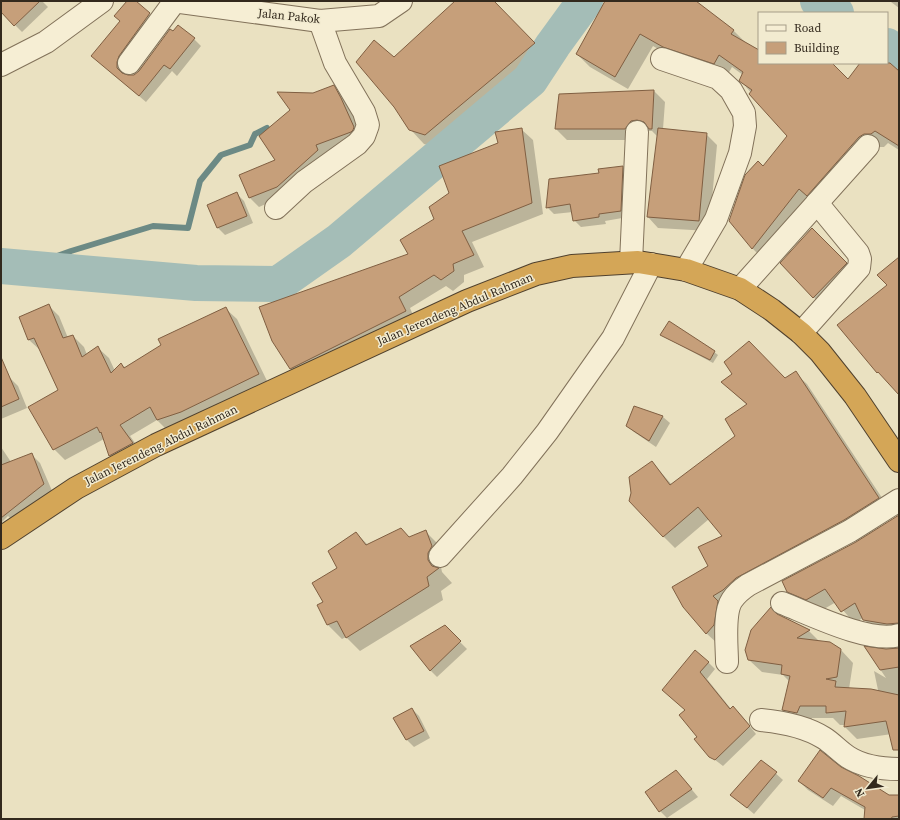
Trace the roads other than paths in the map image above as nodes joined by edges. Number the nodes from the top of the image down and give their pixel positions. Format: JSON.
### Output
{"nodes":[{"id":1,"x":102,"y":1,"type":"edge"},
{"id":2,"x":174,"y":1,"type":"edge"},
{"id":3,"x":401,"y":1,"type":"edge"},
{"id":4,"x":353,"y":10,"type":"edge"},
{"id":5,"x":312,"y":20,"type":"junction"},
{"id":6,"x":662,"y":59,"type":"dead end"},
{"id":7,"x":129,"y":63,"type":"dead end"},
{"id":8,"x":1,"y":65,"type":"edge"},
{"id":9,"x":637,"y":132,"type":"dead end"},
{"id":10,"x":868,"y":146,"type":"dead end"},
{"id":11,"x":817,"y":203,"type":"junction"},
{"id":12,"x":276,"y":208,"type":"dead end"},
{"id":13,"x":642,"y":263,"type":"junction"},
{"id":14,"x":686,"y":270,"type":"junction"},
{"id":15,"x":740,"y":290,"type":"junction"},
{"id":16,"x":801,"y":333,"type":"junction"},
{"id":17,"x":899,"y":461,"type":"edge"},
{"id":18,"x":899,"y":500,"type":"edge"},
{"id":19,"x":1,"y":538,"type":"edge"},
{"id":20,"x":440,"y":556,"type":"dead end"},
{"id":21,"x":782,"y":602,"type":"dead end"},
{"id":22,"x":899,"y":635,"type":"edge"},
{"id":23,"x":727,"y":662,"type":"dead end"},
{"id":24,"x":761,"y":720,"type":"dead end"},
{"id":25,"x":899,"y":769,"type":"edge"}],
"edges":[{"from":1,"to":8,"type":"street"},
{"from":2,"to":5,"type":"street","name":"Jalan Pakok"},
{"from":2,"to":7,"type":"street"},
{"from":3,"to":4,"type":"street","name":"Jalan Pakok"},
{"from":4,"to":5,"type":"street","name":"Jalan Pakok"},
{"from":5,"to":12,"type":"street"},
{"from":6,"to":14,"type":"street"},
{"from":9,"to":13,"type":"street"},
{"from":10,"to":11,"type":"street"},
{"from":11,"to":15,"type":"street"},
{"from":11,"to":16,"type":"street"},
{"from":13,"to":14,"type":"highway","name":"Jalan Jerendeng Abdul Rahman"},
{"from":13,"to":19,"type":"highway","name":"Jalan Jerendeng Abdul Rahman"},
{"from":13,"to":20,"type":"street"},
{"from":14,"to":15,"type":"highway","name":"Jalan Jerendeng Abdul Rahman"},
{"from":15,"to":16,"type":"highway","name":"Jalan Jerendeng Abdul Rahman"},
{"from":16,"to":17,"type":"highway","name":"Jalan Jerendeng Abdul Rahman"},
{"from":18,"to":23,"type":"street"},
{"from":21,"to":22,"type":"street"},
{"from":24,"to":25,"type":"street"}]}
